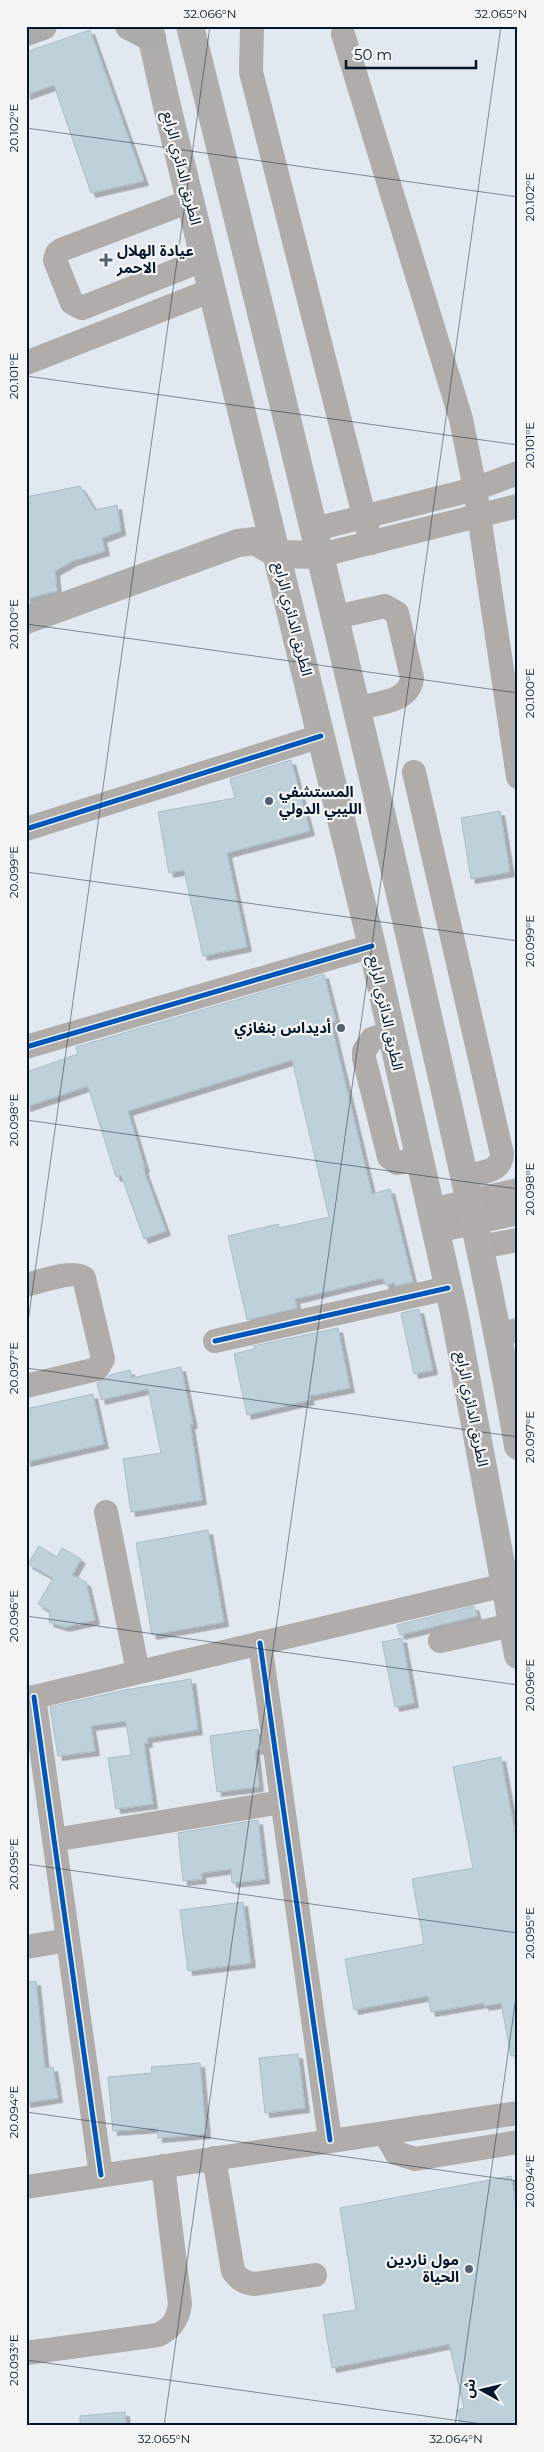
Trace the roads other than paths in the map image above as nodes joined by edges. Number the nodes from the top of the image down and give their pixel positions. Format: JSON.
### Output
{"nodes":[{"id":1,"x":43,"y":26,"type":"edge"},
{"id":2,"x":190,"y":26,"type":"edge"},
{"id":3,"x":252,"y":26,"type":"edge"},
{"id":4,"x":143,"y":30,"type":"edge"},
{"id":5,"x":26,"y":32,"type":"edge"},
{"id":6,"x":343,"y":34,"type":"dead end"},
{"id":7,"x":190,"y":200,"type":"junction"},
{"id":8,"x":205,"y":259,"type":"junction"},
{"id":9,"x":212,"y":290,"type":"junction"},
{"id":10,"x":26,"y":363,"type":"edge"},
{"id":11,"x":518,"y":473,"type":"edge"},
{"id":12,"x":475,"y":488,"type":"junction"},
{"id":13,"x":518,"y":506,"type":"edge"},
{"id":14,"x":364,"y":516,"type":"junction"},
{"id":15,"x":479,"y":516,"type":"junction"},
{"id":16,"x":318,"y":542,"type":"junction"},
{"id":17,"x":371,"y":543,"type":"junction"},
{"id":18,"x":277,"y":554,"type":"junction"},
{"id":19,"x":336,"y":617,"type":"junction"},
{"id":20,"x":26,"y":620,"type":"edge"},
{"id":21,"x":511,"y":687,"type":"edge"},
{"id":22,"x":358,"y":708,"type":"junction"},
{"id":23,"x":513,"y":718,"type":"edge"},
{"id":24,"x":321,"y":736,"type":"junction"},
{"id":25,"x":414,"y":772,"type":"dead end"},
{"id":26,"x":518,"y":778,"type":"edge"},
{"id":27,"x":26,"y":829,"type":"edge"},
{"id":28,"x":372,"y":946,"type":"junction"},
{"id":29,"x":26,"y":1047,"type":"edge"},
{"id":30,"x":518,"y":1190,"type":"edge"},
{"id":31,"x":472,"y":1212,"type":"junction"},
{"id":32,"x":518,"y":1213,"type":"edge"},
{"id":33,"x":433,"y":1221,"type":"junction"},
{"id":34,"x":518,"y":1240,"type":"edge"},
{"id":35,"x":26,"y":1285,"type":"edge"},
{"id":36,"x":448,"y":1288,"type":"junction"},
{"id":37,"x":507,"y":1333,"type":"edge"},
{"id":38,"x":215,"y":1341,"type":"dead end"},
{"id":39,"x":510,"y":1360,"type":"edge"},
{"id":40,"x":26,"y":1386,"type":"edge"},
{"id":41,"x":516,"y":1423,"type":"edge"},
{"id":42,"x":106,"y":1512,"type":"dead end"},
{"id":43,"x":505,"y":1585,"type":"junction"},
{"id":44,"x":512,"y":1625,"type":"junction"},
{"id":45,"x":440,"y":1641,"type":"dead end"},
{"id":46,"x":260,"y":1644,"type":"junction"},
{"id":47,"x":518,"y":1655,"type":"edge"},
{"id":48,"x":138,"y":1672,"type":"junction"},
{"id":49,"x":30,"y":1698,"type":"edge"},
{"id":50,"x":282,"y":1802,"type":"junction"},
{"id":51,"x":54,"y":1840,"type":"junction"},
{"id":52,"x":68,"y":1940,"type":"junction"},
{"id":53,"x":26,"y":1947,"type":"edge"},
{"id":54,"x":518,"y":2113,"type":"edge"},
{"id":55,"x":385,"y":2133,"type":"junction"},
{"id":56,"x":330,"y":2140,"type":"junction"},
{"id":57,"x":518,"y":2142,"type":"edge"},
{"id":58,"x":214,"y":2158,"type":"junction"},
{"id":59,"x":163,"y":2166,"type":"junction"},
{"id":60,"x":101,"y":2175,"type":"junction"},
{"id":61,"x":26,"y":2187,"type":"edge"},
{"id":62,"x":315,"y":2275,"type":"dead end"},
{"id":63,"x":26,"y":2353,"type":"edge"}],
"edges":[{"from":1,"to":5,"type":"highway"},
{"from":2,"to":16,"type":"main road"},
{"from":3,"to":14,"type":"street"},
{"from":4,"to":7,"type":"main road","name":"الطريق الدائري الرابع"},
{"from":6,"to":12,"type":"street"},
{"from":7,"to":8,"type":"main road","name":"الطريق الدائري الرابع"},
{"from":7,"to":8,"type":"street"},
{"from":8,"to":9,"type":"main road","name":"الطريق الدائري الرابع"},
{"from":9,"to":10,"type":"street"},
{"from":9,"to":18,"type":"main road","name":"الطريق الدائري الرابع"},
{"from":11,"to":12,"type":"street"},
{"from":12,"to":14,"type":"street"},
{"from":12,"to":15,"type":"street"},
{"from":13,"to":15,"type":"street"},
{"from":14,"to":16,"type":"street"},
{"from":14,"to":17,"type":"street"},
{"from":15,"to":17,"type":"street"},
{"from":15,"to":21,"type":"street"},
{"from":16,"to":17,"type":"street"},
{"from":16,"to":18,"type":"main road"},
{"from":16,"to":19,"type":"main road"},
{"from":18,"to":20,"type":"main road"},
{"from":18,"to":24,"type":"main road","name":"الطريق الدائري الرابع"},
{"from":19,"to":22,"type":"main road"},
{"from":19,"to":22,"type":"street"},
{"from":21,"to":23,"type":"street"},
{"from":22,"to":31,"type":"main road"},
{"from":23,"to":26,"type":"street"},
{"from":24,"to":27,"type":"street"},
{"from":24,"to":28,"type":"main road","name":"الطريق الدائري الرابع"},
{"from":25,"to":31,"type":"street"},
{"from":28,"to":29,"type":"street"},
{"from":28,"to":33,"type":"main road","name":"الطريق الدائري الرابع"},
{"from":30,"to":31,"type":"street"},
{"from":31,"to":32,"type":"street"},
{"from":31,"to":33,"type":"street"},
{"from":31,"to":34,"type":"street"},
{"from":31,"to":37,"type":"main road"},
{"from":33,"to":36,"type":"main road","name":"الطريق الدائري الرابع"},
{"from":35,"to":40,"type":"street"},
{"from":36,"to":38,"type":"street"},
{"from":36,"to":43,"type":"main road","name":"الطريق الدائري الرابع"},
{"from":37,"to":39,"type":"main road"},
{"from":39,"to":41,"type":"main road"},
{"from":42,"to":48,"type":"street"},
{"from":43,"to":44,"type":"main road","name":"الطريق الدائري الرابع"},
{"from":43,"to":46,"type":"street"},
{"from":44,"to":45,"type":"street"},
{"from":44,"to":47,"type":"main road","name":"الطريق الدائري الرابع"},
{"from":46,"to":48,"type":"street"},
{"from":46,"to":50,"type":"street"},
{"from":48,"to":49,"type":"street"},
{"from":49,"to":51,"type":"street"},
{"from":50,"to":51,"type":"street"},
{"from":50,"to":56,"type":"street"},
{"from":51,"to":52,"type":"street"},
{"from":52,"to":53,"type":"street"},
{"from":52,"to":60,"type":"street"},
{"from":54,"to":55,"type":"street"},
{"from":55,"to":56,"type":"street"},
{"from":55,"to":57,"type":"street"},
{"from":56,"to":58,"type":"street"},
{"from":58,"to":59,"type":"street"},
{"from":58,"to":62,"type":"street"},
{"from":59,"to":60,"type":"street"},
{"from":59,"to":63,"type":"street"},
{"from":60,"to":61,"type":"street"}]}
